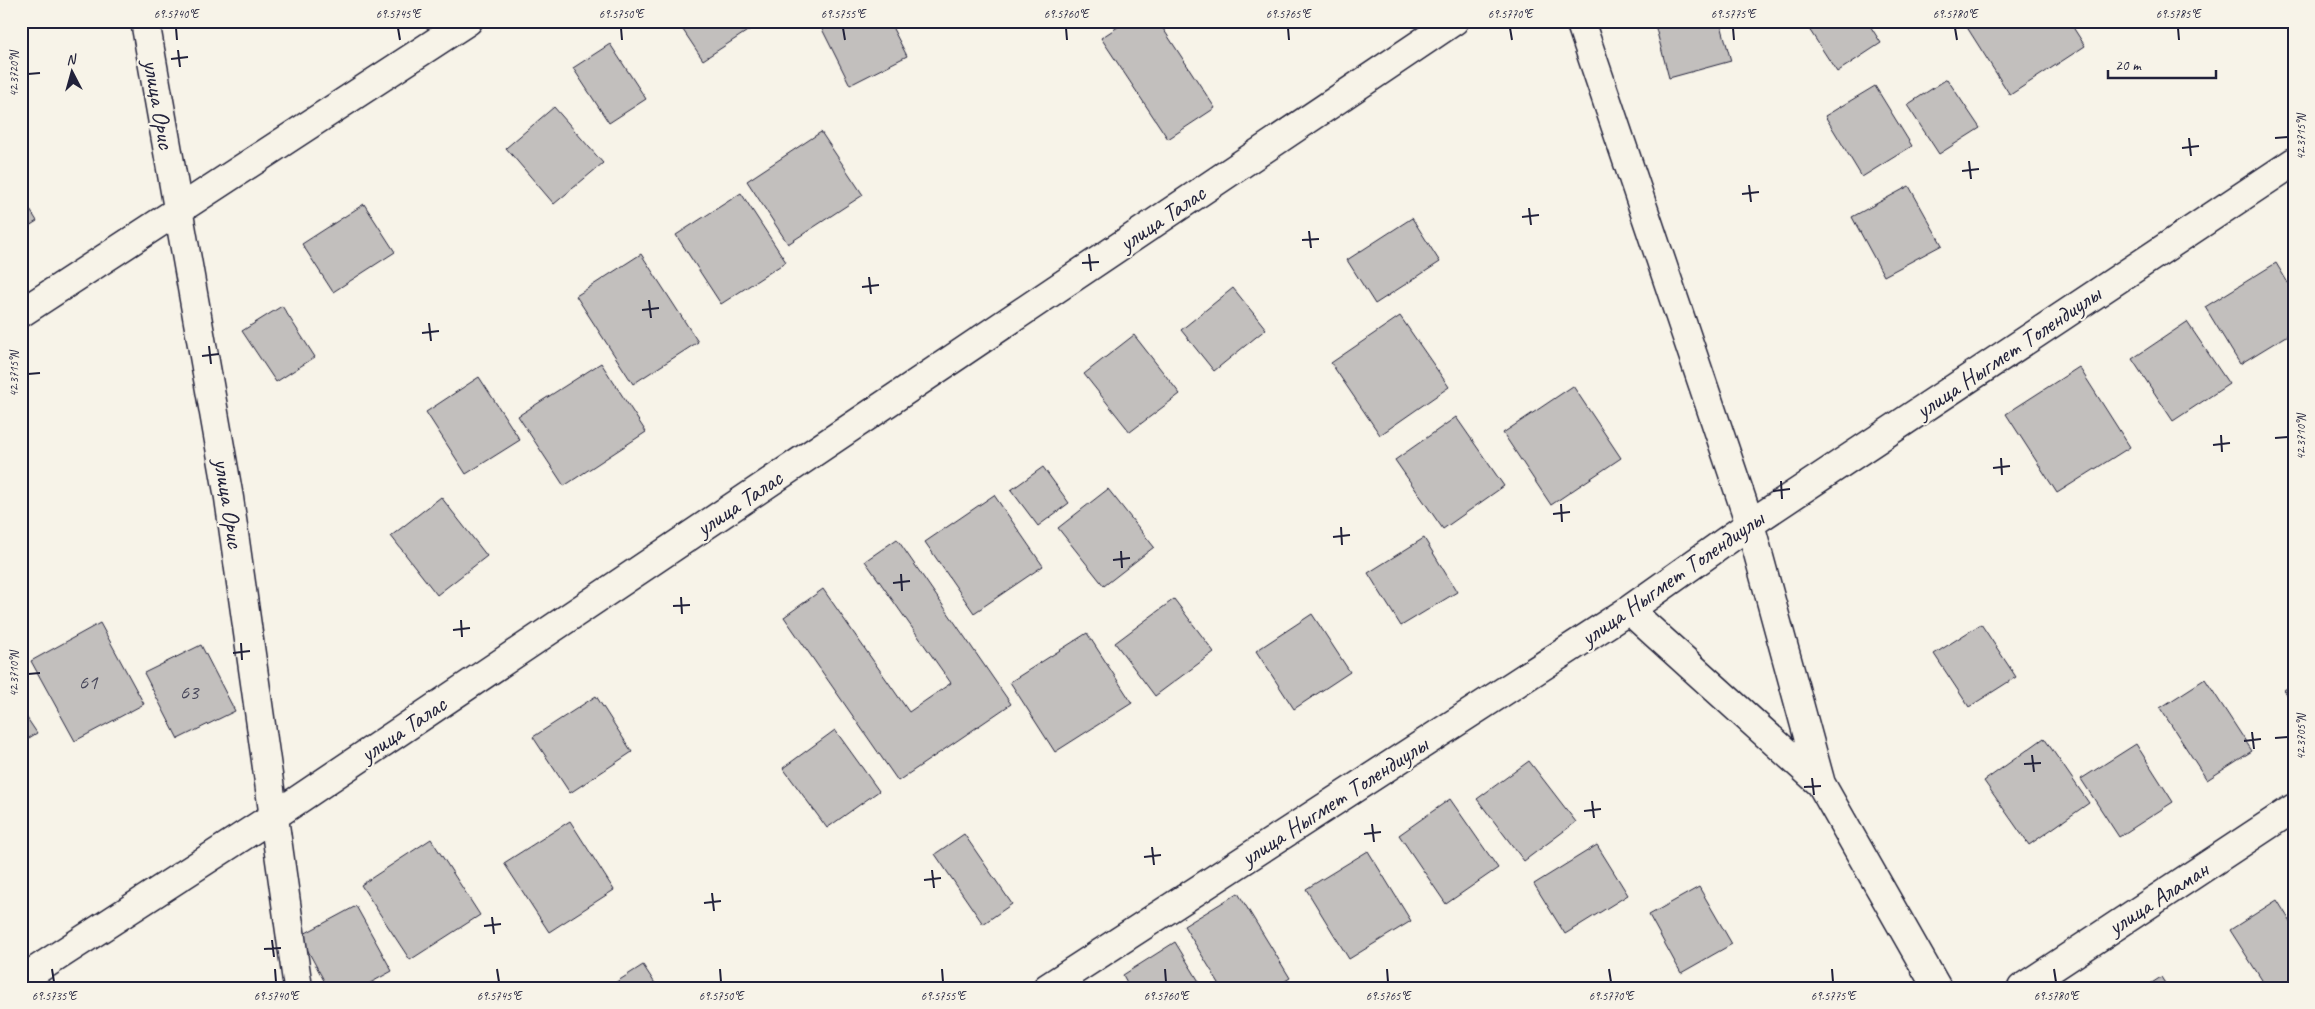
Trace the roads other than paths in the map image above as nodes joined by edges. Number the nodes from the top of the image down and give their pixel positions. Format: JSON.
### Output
{"nodes":[{"id":1,"x":145,"y":21,"type":"edge"},
{"id":2,"x":468,"y":21,"type":"edge"},
{"id":3,"x":1454,"y":21,"type":"edge"},
{"id":4,"x":1580,"y":21,"type":"edge"},
{"id":5,"x":2294,"y":162,"type":"edge"},
{"id":6,"x":178,"y":211,"type":"junction"},
{"id":7,"x":21,"y":313,"type":"edge"},
{"id":8,"x":1750,"y":524,"type":"junction"},
{"id":9,"x":1629,"y":610,"type":"junction"},
{"id":10,"x":1821,"y":784,"type":"junction"},
{"id":11,"x":2294,"y":808,"type":"edge"},
{"id":12,"x":274,"y":816,"type":"junction"},
{"id":13,"x":21,"y":980,"type":"edge"},
{"id":14,"x":298,"y":988,"type":"edge"},
{"id":15,"x":1047,"y":988,"type":"edge"},
{"id":16,"x":1937,"y":988,"type":"edge"},
{"id":17,"x":2022,"y":988,"type":"edge"}],
"edges":[{"from":1,"to":6,"type":"street","name":"улица Орис"},
{"from":2,"to":6,"type":"street"},
{"from":3,"to":12,"type":"street","name":"улица Талас"},
{"from":4,"to":8,"type":"street"},
{"from":5,"to":8,"type":"street","name":"улица Ныгмет Толендиулы"},
{"from":6,"to":7,"type":"street"},
{"from":6,"to":12,"type":"street","name":"улица Орис"},
{"from":8,"to":9,"type":"street","name":"улица Ныгмет Толендиулы"},
{"from":8,"to":10,"type":"street"},
{"from":9,"to":10,"type":"street"},
{"from":9,"to":15,"type":"street","name":"улица Ныгмет Толендиулы"},
{"from":10,"to":16,"type":"street"},
{"from":11,"to":17,"type":"street","name":"улица Аламан"},
{"from":12,"to":13,"type":"street","name":"улица Талас"},
{"from":12,"to":14,"type":"street","name":"улица Орис"}]}
